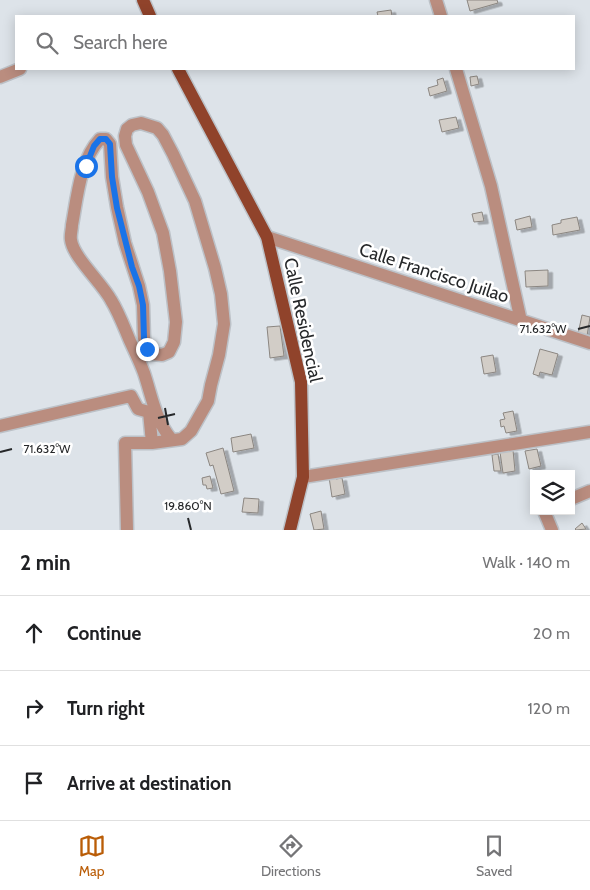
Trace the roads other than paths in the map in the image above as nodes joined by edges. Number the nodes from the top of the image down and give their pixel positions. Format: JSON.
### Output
{"nodes":[{"id":1,"x":143,"y":0,"type":"edge"},
{"id":2,"x":436,"y":0,"type":"edge"},
{"id":3,"x":150,"y":15,"type":"edge"},
{"id":4,"x":441,"y":15,"type":"edge"},
{"id":5,"x":18,"y":70,"type":"edge"},
{"id":6,"x":179,"y":70,"type":"edge"},
{"id":7,"x":456,"y":70,"type":"edge"},
{"id":8,"x":0,"y":77,"type":"edge"},
{"id":9,"x":267,"y":237,"type":"junction"},
{"id":10,"x":521,"y":321,"type":"junction"},
{"id":11,"x":590,"y":343,"type":"edge"},
{"id":12,"x":148,"y":386,"type":"junction"},
{"id":13,"x":149,"y":412,"type":"junction"},
{"id":14,"x":0,"y":426,"type":"edge"},
{"id":15,"x":590,"y":432,"type":"edge"},
{"id":16,"x":171,"y":439,"type":"junction"},
{"id":17,"x":152,"y":443,"type":"junction"},
{"id":18,"x":303,"y":477,"type":"junction"},
{"id":19,"x":590,"y":491,"type":"edge"},
{"id":20,"x":575,"y":497,"type":"edge"},
{"id":21,"x":546,"y":515,"type":"edge"},
{"id":22,"x":127,"y":530,"type":"edge"},
{"id":23,"x":290,"y":530,"type":"edge"},
{"id":24,"x":552,"y":530,"type":"edge"}],
"edges":[{"from":1,"to":3,"type":"main road"},
{"from":2,"to":4,"type":"street"},
{"from":5,"to":8,"type":"street"},
{"from":6,"to":9,"type":"main road","name":"Calle Residencial"},
{"from":7,"to":10,"type":"street"},
{"from":9,"to":10,"type":"street","name":"Calle Francisco Juilao"},
{"from":9,"to":18,"type":"main road","name":"Calle Residencial"},
{"from":10,"to":11,"type":"street","name":"Calle Francisco Juilao"},
{"from":12,"to":13,"type":"street"},
{"from":12,"to":16,"type":"street"},
{"from":12,"to":16,"type":"street"},
{"from":13,"to":14,"type":"street"},
{"from":13,"to":17,"type":"street"},
{"from":15,"to":18,"type":"street"},
{"from":16,"to":17,"type":"street"},
{"from":17,"to":22,"type":"street"},
{"from":18,"to":23,"type":"main road","name":"Calle Residencial"},
{"from":19,"to":20,"type":"street"},
{"from":21,"to":24,"type":"street"}]}
